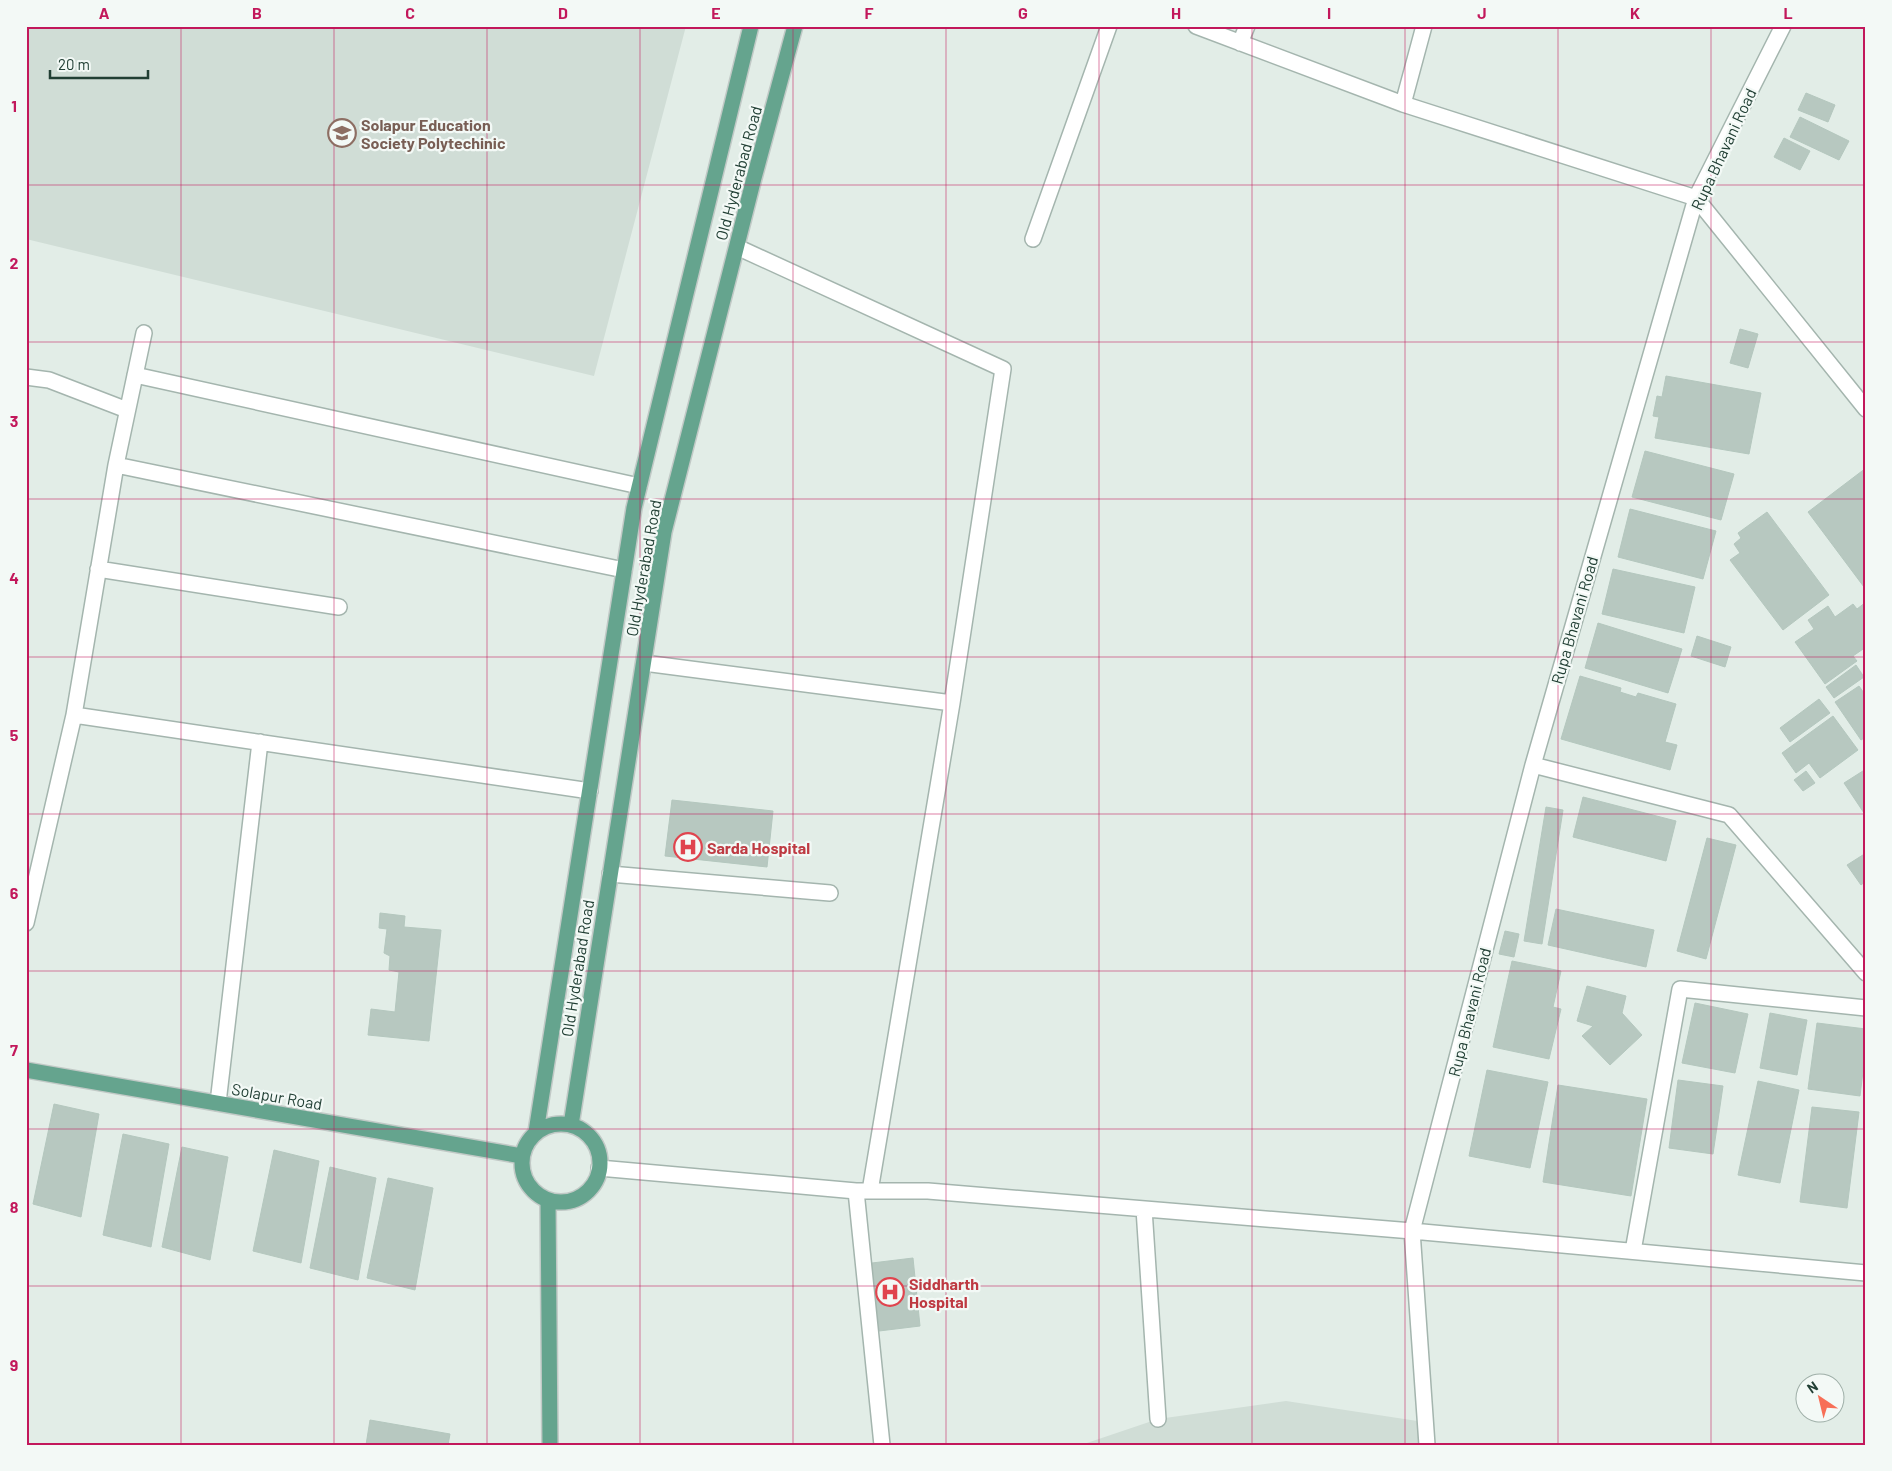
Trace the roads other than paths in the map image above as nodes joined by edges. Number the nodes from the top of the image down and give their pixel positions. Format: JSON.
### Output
{"nodes":[{"id":1,"x":750,"y":26,"type":"edge"},
{"id":2,"x":795,"y":26,"type":"edge"},
{"id":3,"x":1109,"y":26,"type":"edge"},
{"id":4,"x":1196,"y":26,"type":"edge"},
{"id":5,"x":1247,"y":26,"type":"edge"},
{"id":6,"x":1424,"y":26,"type":"edge"},
{"id":7,"x":1783,"y":26,"type":"edge"},
{"id":8,"x":1240,"y":43,"type":"junction"},
{"id":9,"x":1403,"y":104,"type":"junction"},
{"id":10,"x":1696,"y":198,"type":"junction"},
{"id":11,"x":1033,"y":238,"type":"dead end"},
{"id":12,"x":736,"y":247,"type":"junction"},
{"id":13,"x":144,"y":333,"type":"dead end"},
{"id":14,"x":134,"y":375,"type":"junction"},
{"id":15,"x":26,"y":376,"type":"edge"},
{"id":16,"x":1866,"y":409,"type":"edge"},
{"id":17,"x":127,"y":410,"type":"junction"},
{"id":18,"x":116,"y":465,"type":"junction"},
{"id":19,"x":639,"y":486,"type":"junction"},
{"id":20,"x":98,"y":570,"type":"junction"},
{"id":21,"x":624,"y":570,"type":"junction"},
{"id":22,"x":339,"y":607,"type":"dead end"},
{"id":23,"x":644,"y":663,"type":"junction"},
{"id":24,"x":952,"y":703,"type":"junction"},
{"id":25,"x":74,"y":715,"type":"junction"},
{"id":26,"x":260,"y":742,"type":"junction"},
{"id":27,"x":1533,"y":765,"type":"junction"},
{"id":28,"x":590,"y":791,"type":"junction"},
{"id":29,"x":610,"y":874,"type":"junction"},
{"id":30,"x":830,"y":893,"type":"dead end"},
{"id":31,"x":26,"y":922,"type":"edge"},
{"id":32,"x":1866,"y":973,"type":"edge"},
{"id":33,"x":1866,"y":1008,"type":"edge"},
{"id":34,"x":26,"y":1070,"type":"edge"},
{"id":35,"x":218,"y":1103,"type":"junction"},
{"id":36,"x":570,"y":1125,"type":"junction"},
{"id":37,"x":536,"y":1132,"type":"junction"},
{"id":38,"x":522,"y":1156,"type":"junction"},
{"id":39,"x":600,"y":1168,"type":"junction"},
{"id":40,"x":863,"y":1191,"type":"junction"},
{"id":41,"x":548,"y":1200,"type":"junction"},
{"id":42,"x":1144,"y":1209,"type":"junction"},
{"id":43,"x":1412,"y":1231,"type":"junction"},
{"id":44,"x":1634,"y":1252,"type":"junction"},
{"id":45,"x":1866,"y":1273,"type":"edge"},
{"id":46,"x":1158,"y":1420,"type":"dead end"},
{"id":47,"x":550,"y":1445,"type":"edge"},
{"id":48,"x":882,"y":1445,"type":"edge"},
{"id":49,"x":1426,"y":1445,"type":"edge"}],
"edges":[{"from":1,"to":19,"type":"main road"},
{"from":2,"to":12,"type":"main road","name":"Old Hyderabad Road"},
{"from":3,"to":11,"type":"street"},
{"from":4,"to":8,"type":"street"},
{"from":5,"to":8,"type":"street"},
{"from":6,"to":9,"type":"street"},
{"from":7,"to":10,"type":"street","name":"Rupa Bhavani Road"},
{"from":8,"to":9,"type":"street"},
{"from":9,"to":10,"type":"street"},
{"from":10,"to":16,"type":"street"},
{"from":10,"to":27,"type":"street","name":"Rupa Bhavani Road"},
{"from":12,"to":23,"type":"main road","name":"Old Hyderabad Road"},
{"from":12,"to":24,"type":"street"},
{"from":13,"to":14,"type":"street"},
{"from":14,"to":17,"type":"street"},
{"from":14,"to":19,"type":"street"},
{"from":15,"to":17,"type":"street"},
{"from":17,"to":18,"type":"street"},
{"from":18,"to":20,"type":"street"},
{"from":18,"to":21,"type":"street"},
{"from":19,"to":21,"type":"main road"},
{"from":20,"to":22,"type":"street"},
{"from":20,"to":25,"type":"street"},
{"from":21,"to":28,"type":"main road"},
{"from":23,"to":24,"type":"street"},
{"from":23,"to":29,"type":"main road","name":"Old Hyderabad Road"},
{"from":24,"to":40,"type":"street"},
{"from":25,"to":26,"type":"street"},
{"from":25,"to":31,"type":"street"},
{"from":26,"to":28,"type":"street"},
{"from":26,"to":35,"type":"street"},
{"from":27,"to":32,"type":"street"},
{"from":27,"to":43,"type":"street","name":"Rupa Bhavani Road"},
{"from":28,"to":37,"type":"main road"},
{"from":29,"to":30,"type":"street"},
{"from":29,"to":36,"type":"main road","name":"Old Hyderabad Road"},
{"from":33,"to":44,"type":"street"},
{"from":34,"to":35,"type":"main road","name":"Solapur Road"},
{"from":35,"to":38,"type":"main road","name":"Solapur Road"},
{"from":36,"to":37,"type":"main road"},
{"from":36,"to":39,"type":"main road"},
{"from":37,"to":38,"type":"main road"},
{"from":38,"to":41,"type":"main road"},
{"from":39,"to":40,"type":"street"},
{"from":39,"to":41,"type":"main road"},
{"from":40,"to":42,"type":"street"},
{"from":40,"to":48,"type":"street"},
{"from":41,"to":47,"type":"main road"},
{"from":42,"to":43,"type":"street"},
{"from":42,"to":46,"type":"street"},
{"from":43,"to":44,"type":"street"},
{"from":43,"to":49,"type":"street","name":"Rupa Bhavani Road"},
{"from":44,"to":45,"type":"street"}]}
